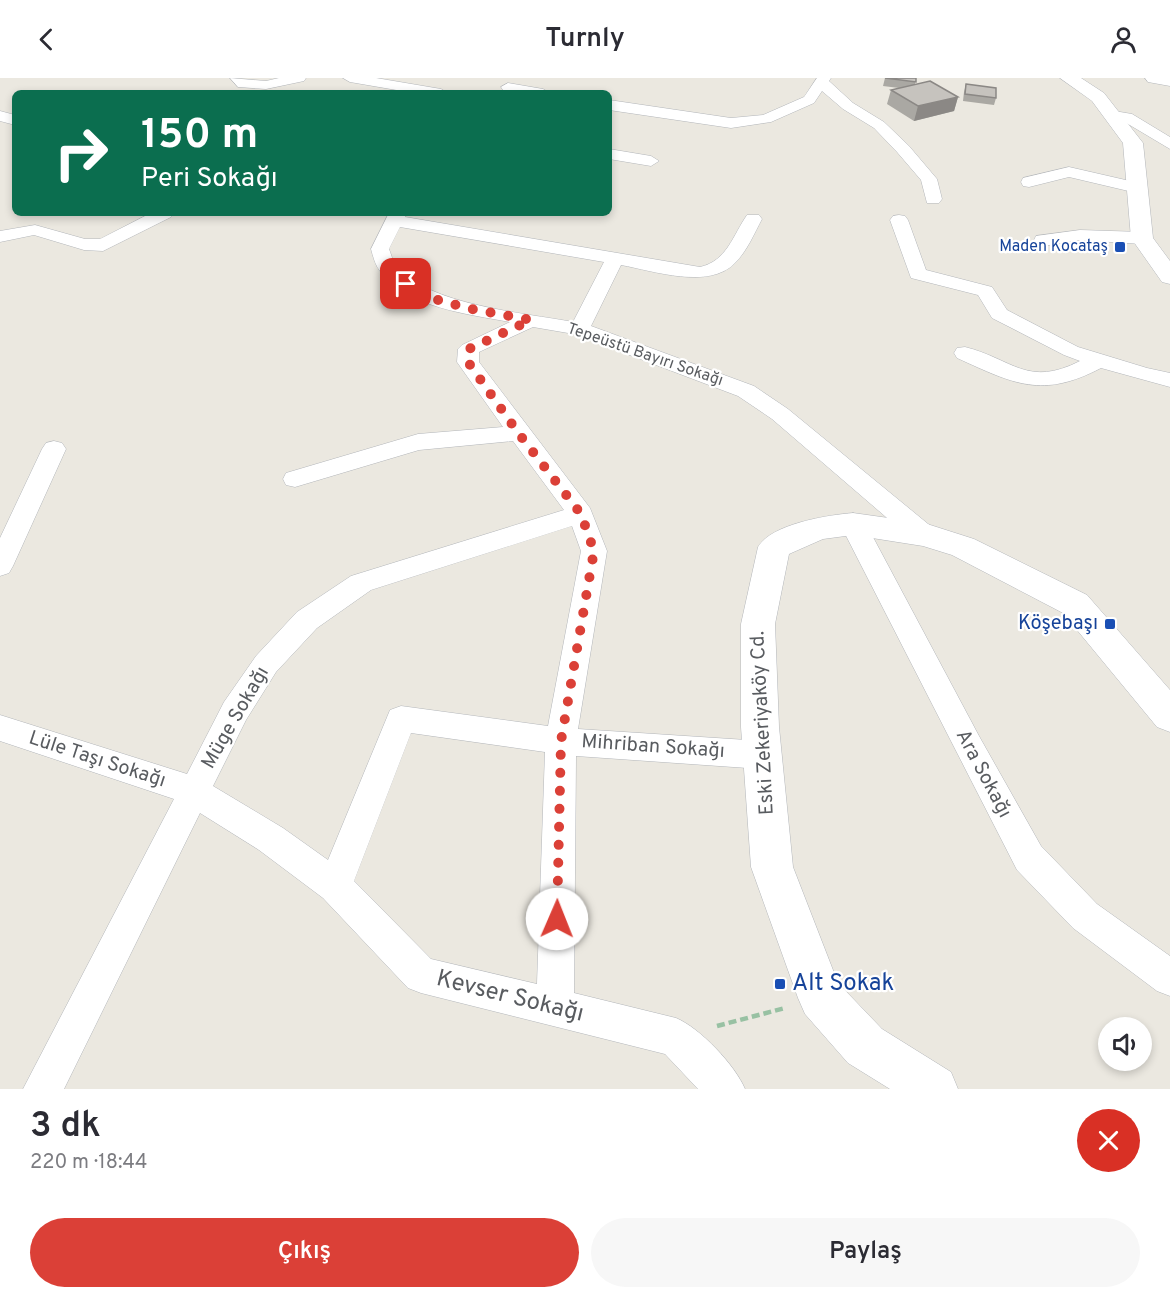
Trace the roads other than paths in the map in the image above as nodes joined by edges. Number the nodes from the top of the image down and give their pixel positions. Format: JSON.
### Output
{"nodes":[{"id":1,"x":237,"y":78,"type":"edge"},
{"id":2,"x":299,"y":78,"type":"edge"},
{"id":3,"x":350,"y":78,"type":"edge"},
{"id":4,"x":1069,"y":78,"type":"edge"},
{"id":5,"x":1154,"y":78,"type":"edge"},
{"id":6,"x":823,"y":80,"type":"edge"},
{"id":7,"x":1170,"y":81,"type":"edge"},
{"id":8,"x":508,"y":86,"type":"edge"},
{"id":9,"x":423,"y":90,"type":"edge"},
{"id":10,"x":528,"y":90,"type":"edge"},
{"id":11,"x":612,"y":105,"type":"edge"},
{"id":12,"x":1114,"y":116,"type":"junction"},
{"id":13,"x":1170,"y":144,"type":"edge"},
{"id":14,"x":612,"y":154,"type":"edge"},
{"id":15,"x":651,"y":161,"type":"dead end"},
{"id":16,"x":1029,"y":182,"type":"dead end"},
{"id":17,"x":1137,"y":188,"type":"junction"},
{"id":18,"x":933,"y":199,"type":"dead end"},
{"id":19,"x":159,"y":216,"type":"edge"},
{"id":20,"x":396,"y":217,"type":"edge"},
{"id":21,"x":753,"y":219,"type":"dead end"},
{"id":22,"x":899,"y":220,"type":"dead end"},
{"id":23,"x":0,"y":237,"type":"edge"},
{"id":24,"x":1142,"y":238,"type":"junction"},
{"id":25,"x":1043,"y":240,"type":"dead end"},
{"id":26,"x":615,"y":259,"type":"junction"},
{"id":27,"x":1170,"y":277,"type":"edge"},
{"id":28,"x":531,"y":320,"type":"junction"},
{"id":29,"x":579,"y":329,"type":"junction"},
{"id":30,"x":965,"y":353,"type":"dead end"},
{"id":31,"x":1099,"y":360,"type":"junction"},
{"id":32,"x":1170,"y":380,"type":"edge"},
{"id":33,"x":519,"y":434,"type":"junction"},
{"id":34,"x":54,"y":449,"type":"dead end"},
{"id":35,"x":295,"y":479,"type":"dead end"},
{"id":36,"x":581,"y":514,"type":"junction"},
{"id":37,"x":853,"y":524,"type":"junction"},
{"id":38,"x":924,"y":535,"type":"junction"},
{"id":39,"x":0,"y":566,"type":"edge"},
{"id":40,"x":1170,"y":716,"type":"edge"},
{"id":41,"x":0,"y":728,"type":"edge"},
{"id":42,"x":561,"y":741,"type":"junction"},
{"id":43,"x":762,"y":755,"type":"junction"},
{"id":44,"x":194,"y":791,"type":"junction"},
{"id":45,"x":335,"y":886,"type":"junction"},
{"id":46,"x":1170,"y":978,"type":"edge"},
{"id":47,"x":555,"y":1008,"type":"junction"},
{"id":48,"x":43,"y":1089,"type":"edge"},
{"id":49,"x":725,"y":1089,"type":"edge"},
{"id":50,"x":934,"y":1089,"type":"edge"}],
"edges":[{"from":1,"to":2,"type":"street"},
{"from":3,"to":9,"type":"street"},
{"from":4,"to":12,"type":"street"},
{"from":5,"to":7,"type":"street"},
{"from":6,"to":11,"type":"street"},
{"from":6,"to":18,"type":"street"},
{"from":8,"to":10,"type":"street"},
{"from":12,"to":13,"type":"street"},
{"from":12,"to":17,"type":"street"},
{"from":14,"to":15,"type":"street"},
{"from":16,"to":17,"type":"street"},
{"from":17,"to":24,"type":"street"},
{"from":19,"to":23,"type":"street"},
{"from":20,"to":26,"type":"street"},
{"from":20,"to":28,"type":"street","name":"Tepeüstü Bayırı Sokağı"},
{"from":21,"to":26,"type":"street"},
{"from":22,"to":31,"type":"street"},
{"from":24,"to":25,"type":"street"},
{"from":24,"to":27,"type":"street"},
{"from":26,"to":29,"type":"street"},
{"from":28,"to":29,"type":"street","name":"Tepeüstü Bayırı Sokağı"},
{"from":28,"to":33,"type":"street"},
{"from":29,"to":38,"type":"street","name":"Tepeüstü Bayırı Sokağı"},
{"from":30,"to":31,"type":"street"},
{"from":31,"to":32,"type":"street"},
{"from":33,"to":35,"type":"street"},
{"from":33,"to":36,"type":"street"},
{"from":34,"to":39,"type":"street"},
{"from":36,"to":42,"type":"street"},
{"from":36,"to":44,"type":"street","name":"Müge Sokağı"},
{"from":37,"to":38,"type":"street","name":"Eski Zekeriyaköy Cd."},
{"from":37,"to":43,"type":"street","name":"Eski Zekeriyaköy Cd."},
{"from":37,"to":46,"type":"street","name":"Ara Sokağı"},
{"from":38,"to":40,"type":"street","name":"Eski Zekeriyaköy Cd."},
{"from":41,"to":44,"type":"street","name":"Lüle Taşı Sokağı"},
{"from":42,"to":43,"type":"street","name":"Mihriban Sokağı"},
{"from":42,"to":45,"type":"street","name":"Mihriban Sokağı"},
{"from":42,"to":47,"type":"street"},
{"from":43,"to":50,"type":"street","name":"Eski Zekeriyaköy Cd."},
{"from":44,"to":45,"type":"street","name":"Kevser Sokağı"},
{"from":44,"to":48,"type":"street","name":"Müge Sokağı"},
{"from":45,"to":47,"type":"street","name":"Kevser Sokağı"},
{"from":47,"to":49,"type":"street","name":"Kevser Sokağı"}]}
